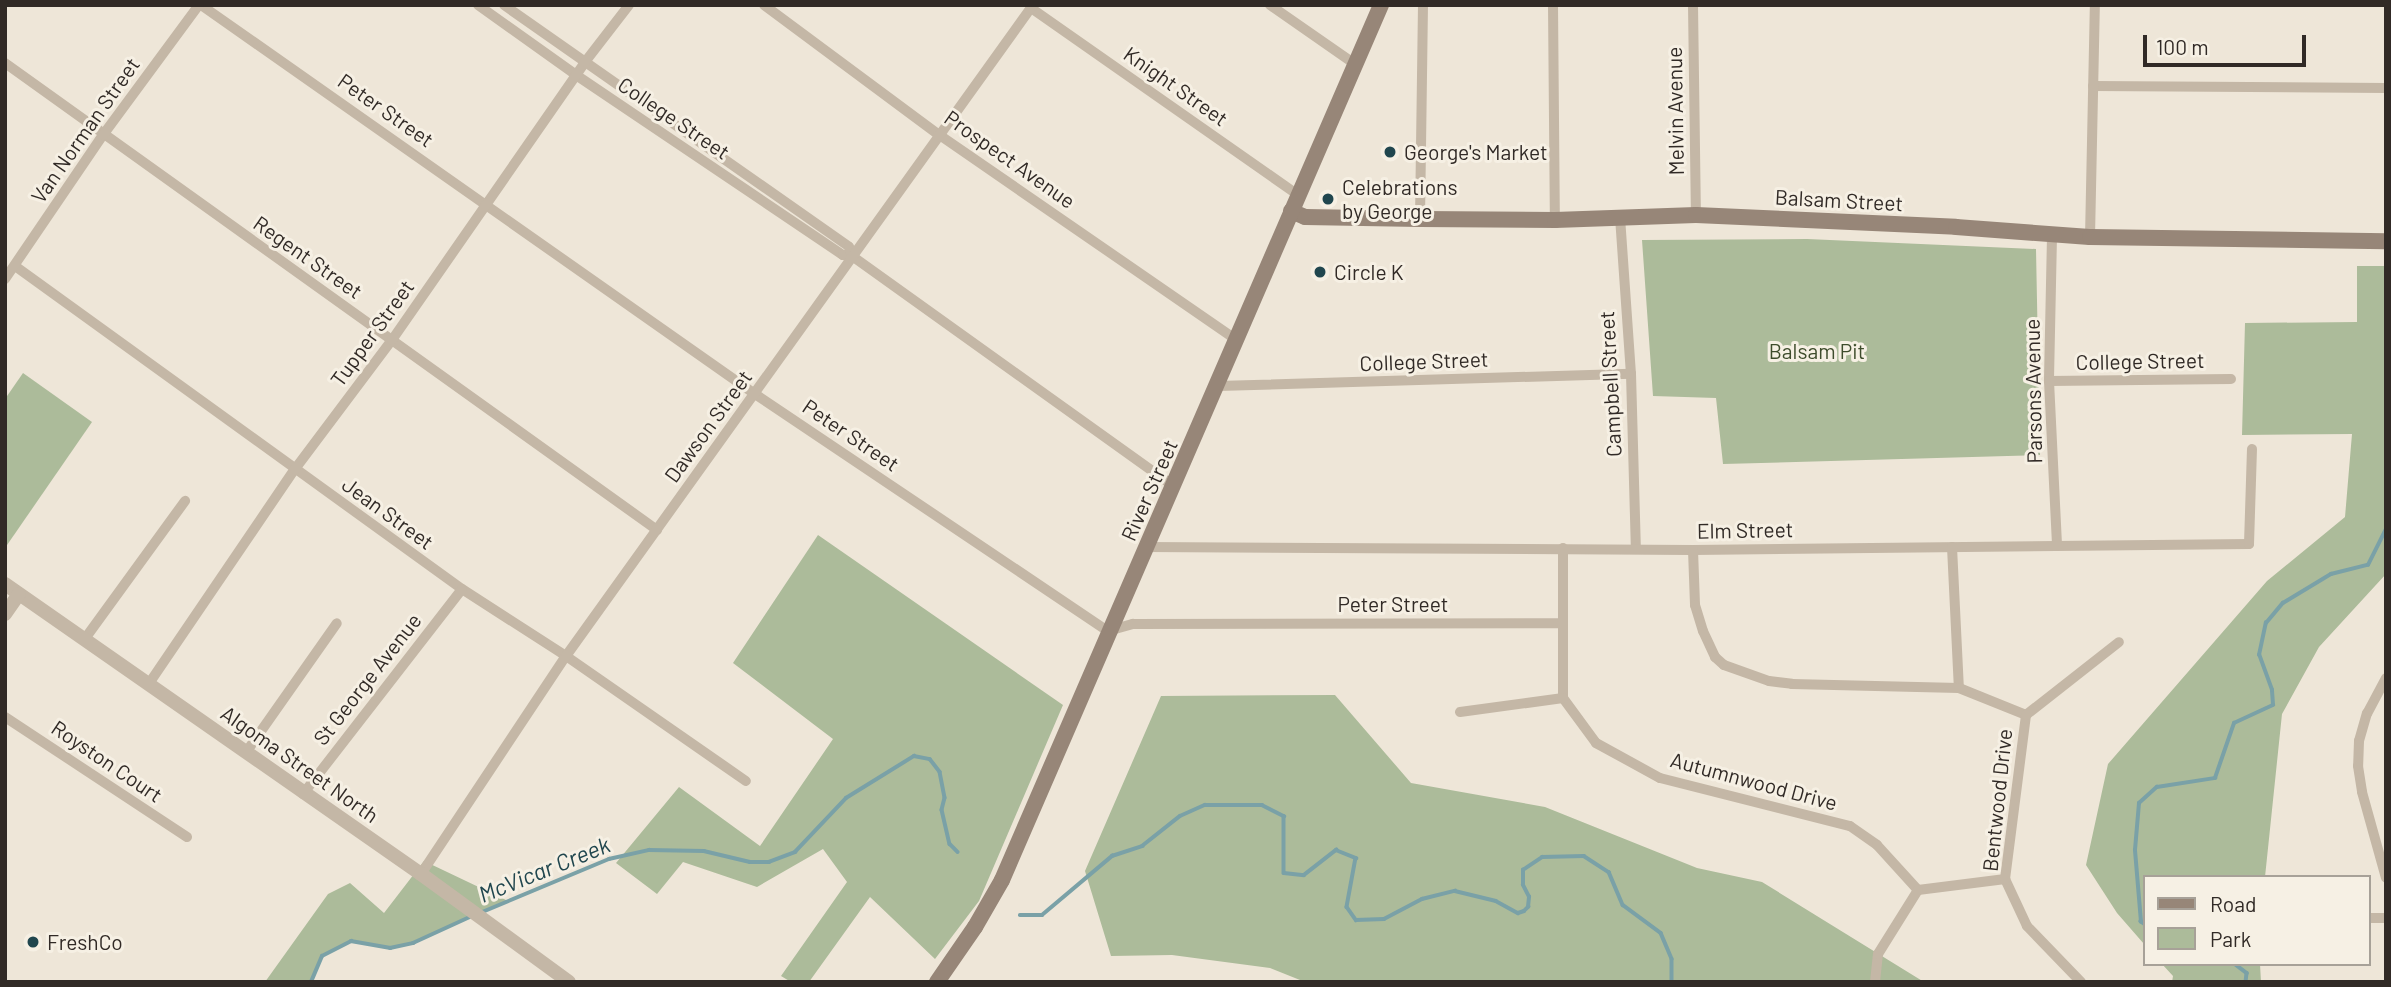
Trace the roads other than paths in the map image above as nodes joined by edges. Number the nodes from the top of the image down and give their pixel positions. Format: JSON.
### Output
{"nodes":[{"id":1,"x":200,"y":5,"type":"edge"},
{"id":2,"x":478,"y":5,"type":"edge"},
{"id":3,"x":504,"y":5,"type":"edge"},
{"id":4,"x":629,"y":5,"type":"edge"},
{"id":5,"x":764,"y":5,"type":"edge"},
{"id":6,"x":1270,"y":5,"type":"edge"},
{"id":7,"x":1381,"y":5,"type":"edge"},
{"id":8,"x":1423,"y":5,"type":"edge"},
{"id":9,"x":1553,"y":5,"type":"edge"},
{"id":10,"x":1693,"y":5,"type":"edge"},
{"id":11,"x":2095,"y":5,"type":"edge"},
{"id":12,"x":1032,"y":7,"type":"edge"},
{"id":13,"x":493,"y":9,"type":"edge"},
{"id":14,"x":5,"y":62,"type":"edge"},
{"id":15,"x":585,"y":62,"type":"junction"},
{"id":16,"x":1355,"y":64,"type":"junction"},
{"id":17,"x":576,"y":75,"type":"junction"},
{"id":18,"x":2093,"y":86,"type":"junction"},
{"id":19,"x":2386,"y":88,"type":"edge"},
{"id":20,"x":939,"y":134,"type":"junction"},
{"id":21,"x":103,"y":135,"type":"junction"},
{"id":22,"x":1298,"y":195,"type":"junction"},
{"id":23,"x":487,"y":204,"type":"junction"},
{"id":24,"x":1291,"y":211,"type":"junction"},
{"id":25,"x":1696,"y":215,"type":"junction"},
{"id":26,"x":1620,"y":217,"type":"junction"},
{"id":27,"x":1420,"y":219,"type":"junction"},
{"id":28,"x":1555,"y":220,"type":"junction"},
{"id":29,"x":2052,"y":236,"type":"junction"},
{"id":30,"x":2091,"y":237,"type":"junction"},
{"id":31,"x":2386,"y":242,"type":"edge"},
{"id":32,"x":852,"y":256,"type":"junction"},
{"id":33,"x":15,"y":266,"type":"junction"},
{"id":34,"x":5,"y":279,"type":"edge"},
{"id":35,"x":392,"y":340,"type":"junction"},
{"id":36,"x":1237,"y":340,"type":"junction"},
{"id":37,"x":1631,"y":374,"type":"junction"},
{"id":38,"x":2231,"y":379,"type":"dead end"},
{"id":39,"x":2049,"y":381,"type":"junction"},
{"id":40,"x":1218,"y":386,"type":"junction"},
{"id":41,"x":755,"y":394,"type":"junction"},
{"id":42,"x":2252,"y":449,"type":"dead end"},
{"id":43,"x":295,"y":470,"type":"junction"},
{"id":44,"x":1173,"y":486,"type":"junction"},
{"id":45,"x":185,"y":501,"type":"dead end"},
{"id":46,"x":657,"y":530,"type":"junction"},
{"id":47,"x":2057,"y":546,"type":"junction"},
{"id":48,"x":1146,"y":547,"type":"junction"},
{"id":49,"x":1952,"y":547,"type":"junction"},
{"id":50,"x":1563,"y":548,"type":"junction"},
{"id":51,"x":1636,"y":549,"type":"junction"},
{"id":52,"x":1693,"y":550,"type":"junction"},
{"id":53,"x":5,"y":584,"type":"edge"},
{"id":54,"x":462,"y":589,"type":"junction"},
{"id":55,"x":19,"y":594,"type":"junction"},
{"id":56,"x":5,"y":614,"type":"edge"},
{"id":57,"x":337,"y":623,"type":"dead end"},
{"id":58,"x":1563,"y":623,"type":"junction"},
{"id":59,"x":1108,"y":631,"type":"junction"},
{"id":60,"x":84,"y":640,"type":"junction"},
{"id":61,"x":2119,"y":642,"type":"dead end"},
{"id":62,"x":566,"y":656,"type":"junction"},
{"id":63,"x":2386,"y":678,"type":"edge"},
{"id":64,"x":148,"y":685,"type":"junction"},
{"id":65,"x":1959,"y":688,"type":"junction"},
{"id":66,"x":1563,"y":698,"type":"junction"},
{"id":67,"x":1460,"y":712,"type":"dead end"},
{"id":68,"x":2026,"y":715,"type":"junction"},
{"id":69,"x":5,"y":717,"type":"edge"},
{"id":70,"x":247,"y":751,"type":"junction"},
{"id":71,"x":746,"y":781,"type":"dead end"},
{"id":72,"x":303,"y":794,"type":"junction"},
{"id":73,"x":187,"y":837,"type":"dead end"},
{"id":74,"x":421,"y":874,"type":"junction"},
{"id":75,"x":2386,"y":878,"type":"edge"},
{"id":76,"x":2005,"y":879,"type":"junction"},
{"id":77,"x":1918,"y":890,"type":"junction"},
{"id":78,"x":569,"y":982,"type":"edge"},
{"id":79,"x":937,"y":982,"type":"edge"},
{"id":80,"x":1875,"y":982,"type":"edge"},
{"id":81,"x":2081,"y":982,"type":"edge"}],
"edges":[{"from":1,"to":21,"type":"street","name":"Van Norman Street"},
{"from":1,"to":23,"type":"street","name":"Peter Street"},
{"from":2,"to":13,"type":"street","name":"College Street"},
{"from":3,"to":15,"type":"street","name":"College Street"},
{"from":4,"to":15,"type":"street","name":"Tupper Street"},
{"from":5,"to":20,"type":"street","name":"Prospect Avenue"},
{"from":6,"to":16,"type":"street"},
{"from":7,"to":16,"type":"main road","name":"River Street"},
{"from":8,"to":27,"type":"street"},
{"from":9,"to":28,"type":"street"},
{"from":10,"to":25,"type":"street","name":"Melvin Avenue"},
{"from":11,"to":18,"type":"street"},
{"from":12,"to":20,"type":"street","name":"Dawson Street"},
{"from":12,"to":22,"type":"street","name":"Knight Street"},
{"from":13,"to":17,"type":"street","name":"College Street"},
{"from":14,"to":21,"type":"street","name":"Regent Street"},
{"from":15,"to":17,"type":"street","name":"Tupper Street"},
{"from":15,"to":32,"type":"street","name":"College Street"},
{"from":16,"to":22,"type":"main road","name":"River Street"},
{"from":17,"to":23,"type":"street","name":"Tupper Street"},
{"from":17,"to":32,"type":"street","name":"College Street"},
{"from":18,"to":19,"type":"street"},
{"from":18,"to":30,"type":"street"},
{"from":20,"to":32,"type":"street","name":"Dawson Street"},
{"from":20,"to":36,"type":"street","name":"Prospect Avenue"},
{"from":21,"to":33,"type":"street","name":"Van Norman Street"},
{"from":21,"to":35,"type":"street","name":"Regent Street"},
{"from":22,"to":24,"type":"main road","name":"River Street"},
{"from":23,"to":35,"type":"street","name":"Tupper Street"},
{"from":23,"to":41,"type":"street","name":"Peter Street"},
{"from":24,"to":27,"type":"main road","name":"Balsam Street"},
{"from":24,"to":36,"type":"main road","name":"River Street"},
{"from":25,"to":26,"type":"main road","name":"Balsam Street"},
{"from":25,"to":29,"type":"main road","name":"Balsam Street"},
{"from":26,"to":28,"type":"main road","name":"Balsam Street"},
{"from":26,"to":37,"type":"street","name":"Campbell Street"},
{"from":27,"to":28,"type":"main road","name":"Balsam Street"},
{"from":29,"to":30,"type":"main road","name":"Balsam Street"},
{"from":29,"to":39,"type":"street","name":"Parsons Avenue"},
{"from":30,"to":31,"type":"main road","name":"Balsam Street"},
{"from":32,"to":41,"type":"street","name":"Dawson Street"},
{"from":32,"to":44,"type":"street","name":"College Street"},
{"from":33,"to":34,"type":"street","name":"Van Norman Street"},
{"from":33,"to":43,"type":"street","name":"Jean Street"},
{"from":35,"to":43,"type":"street","name":"Tupper Street"},
{"from":35,"to":46,"type":"street","name":"Regent Street"},
{"from":36,"to":40,"type":"main road","name":"River Street"},
{"from":37,"to":40,"type":"street","name":"College Street"},
{"from":37,"to":51,"type":"street","name":"Campbell Street"},
{"from":38,"to":39,"type":"street","name":"College Street"},
{"from":39,"to":47,"type":"street","name":"Parsons Avenue"},
{"from":40,"to":44,"type":"main road","name":"River Street"},
{"from":41,"to":46,"type":"street","name":"Dawson Street"},
{"from":41,"to":59,"type":"street","name":"Peter Street"},
{"from":42,"to":47,"type":"street","name":"Elm Street"},
{"from":43,"to":54,"type":"street","name":"Jean Street"},
{"from":43,"to":64,"type":"street","name":"Tupper Street"},
{"from":44,"to":48,"type":"main road","name":"River Street"},
{"from":45,"to":60,"type":"street"},
{"from":46,"to":62,"type":"street","name":"Dawson Street"},
{"from":47,"to":49,"type":"street","name":"Elm Street"},
{"from":48,"to":50,"type":"street","name":"Elm Street"},
{"from":48,"to":59,"type":"main road","name":"River Street"},
{"from":49,"to":52,"type":"street","name":"Elm Street"},
{"from":49,"to":65,"type":"street"},
{"from":50,"to":51,"type":"street","name":"Elm Street"},
{"from":50,"to":58,"type":"street"},
{"from":51,"to":52,"type":"street","name":"Elm Street"},
{"from":52,"to":65,"type":"street"},
{"from":53,"to":55,"type":"street","name":"Algoma Street North"},
{"from":54,"to":62,"type":"street","name":"Jean Street"},
{"from":54,"to":72,"type":"street","name":"St George Avenue"},
{"from":55,"to":56,"type":"street"},
{"from":55,"to":60,"type":"street","name":"Algoma Street North"},
{"from":57,"to":70,"type":"street"},
{"from":58,"to":59,"type":"street","name":"Peter Street"},
{"from":58,"to":66,"type":"street"},
{"from":59,"to":79,"type":"main road","name":"River Street"},
{"from":60,"to":64,"type":"street","name":"Algoma Street North"},
{"from":61,"to":68,"type":"street","name":"Bentwood Drive"},
{"from":62,"to":71,"type":"street","name":"Jean Street"},
{"from":62,"to":74,"type":"street","name":"Dawson Street"},
{"from":63,"to":75,"type":"street"},
{"from":64,"to":70,"type":"street","name":"Algoma Street North"},
{"from":65,"to":68,"type":"street"},
{"from":66,"to":67,"type":"street"},
{"from":66,"to":77,"type":"street","name":"Autumnwood Drive"},
{"from":68,"to":76,"type":"street","name":"Bentwood Drive"},
{"from":69,"to":73,"type":"street","name":"Royston Court"},
{"from":70,"to":72,"type":"street","name":"Algoma Street North"},
{"from":72,"to":74,"type":"street","name":"Algoma Street North"},
{"from":74,"to":78,"type":"street","name":"Algoma Street North"},
{"from":76,"to":77,"type":"street"},
{"from":76,"to":81,"type":"street","name":"Bentwood Drive"},
{"from":77,"to":80,"type":"street"}]}
